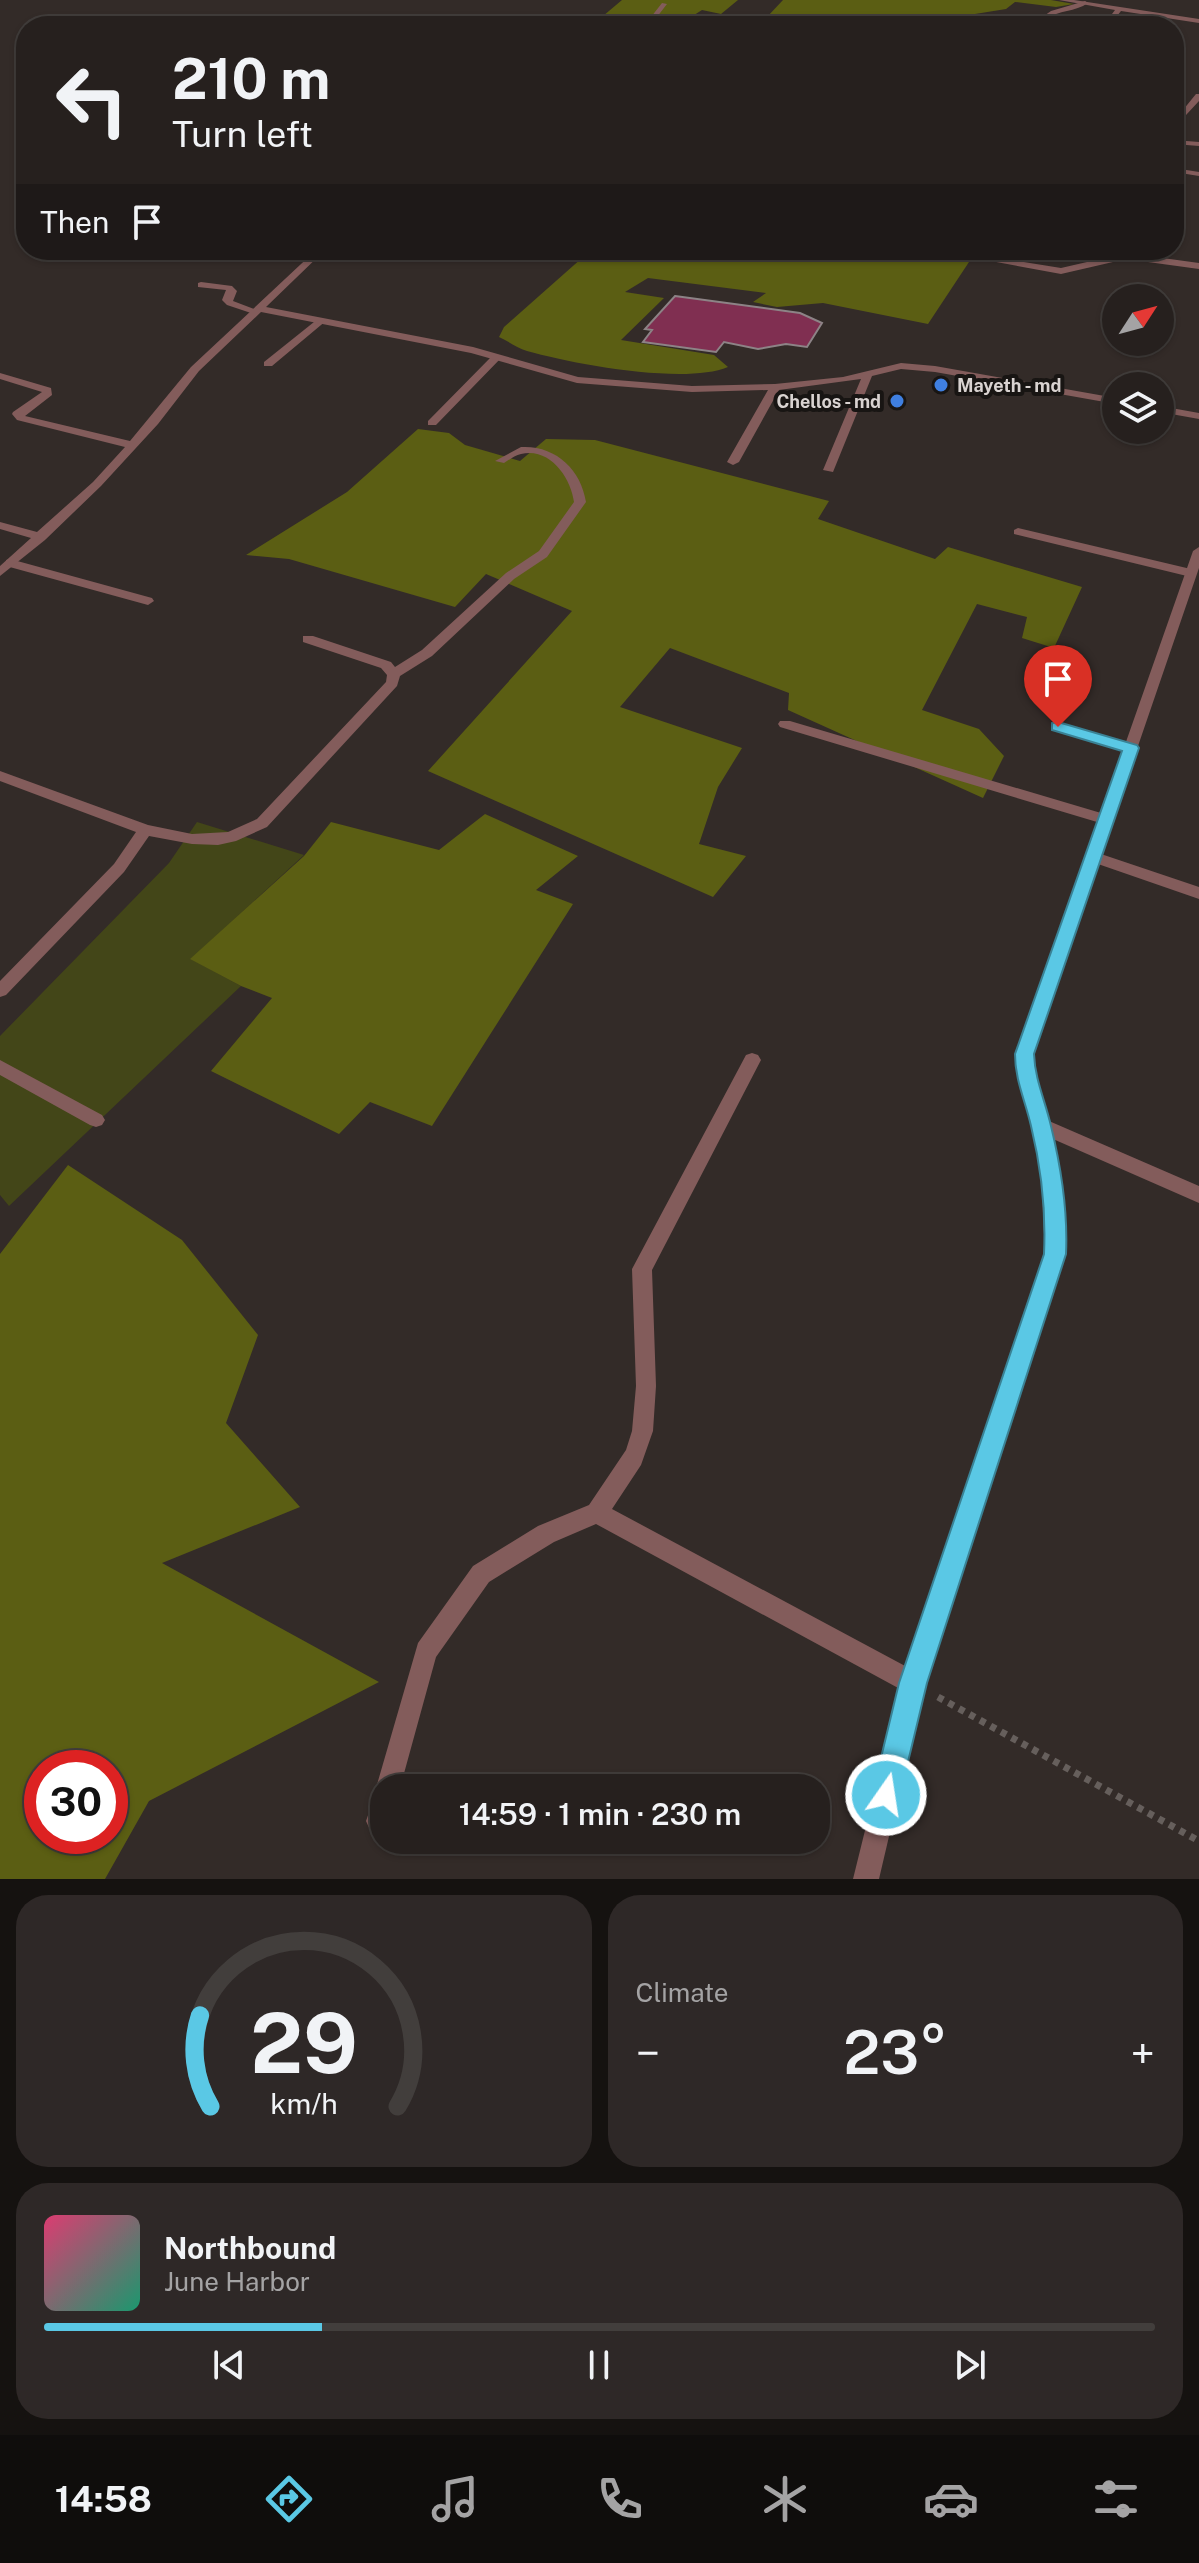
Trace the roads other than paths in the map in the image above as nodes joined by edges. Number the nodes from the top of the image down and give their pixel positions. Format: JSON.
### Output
{"nodes":[{"id":1,"x":1062,"y":0,"type":"edge"},
{"id":2,"x":1085,"y":3,"type":"junction"},
{"id":3,"x":664,"y":4,"type":"dead end"},
{"id":4,"x":1119,"y":9,"type":"junction"},
{"id":5,"x":655,"y":16,"type":"edge"},
{"id":6,"x":1046,"y":16,"type":"edge"},
{"id":7,"x":1114,"y":16,"type":"edge"},
{"id":8,"x":1166,"y":16,"type":"edge"},
{"id":9,"x":1199,"y":96,"type":"edge"},
{"id":10,"x":1184,"y":114,"type":"edge"},
{"id":11,"x":310,"y":260,"type":"edge"},
{"id":12,"x":990,"y":260,"type":"edge"},
{"id":13,"x":1100,"y":260,"type":"edge"},
{"id":14,"x":1164,"y":260,"type":"edge"},
{"id":15,"x":1001,"y":262,"type":"joint"},
{"id":16,"x":1199,"y":266,"type":"edge"},
{"id":17,"x":201,"y":285,"type":"dead end"},
{"id":18,"x":256,"y":309,"type":"junction"},
{"id":19,"x":322,"y":320,"type":"junction"},
{"id":20,"x":497,"y":357,"type":"junction"},
{"id":21,"x":268,"y":364,"type":"dead end"},
{"id":22,"x":0,"y":376,"type":"edge"},
{"id":23,"x":867,"y":376,"type":"junction"},
{"id":24,"x":775,"y":387,"type":"junction"},
{"id":25,"x":1102,"y":399,"type":"edge"},
{"id":26,"x":1174,"y":412,"type":"edge"},
{"id":27,"x":1199,"y":416,"type":"edge"},
{"id":28,"x":432,"y":423,"type":"dead end"},
{"id":29,"x":132,"y":445,"type":"junction"},
{"id":30,"x":500,"y":461,"type":"dead end"},
{"id":31,"x":733,"y":462,"type":"dead end"},
{"id":32,"x":829,"y":470,"type":"dead end"},
{"id":33,"x":0,"y":525,"type":"edge"},
{"id":34,"x":1018,"y":532,"type":"dead end"},
{"id":35,"x":41,"y":537,"type":"junction"},
{"id":36,"x":1199,"y":551,"type":"edge"},
{"id":37,"x":5,"y":568,"type":"edge"},
{"id":38,"x":1191,"y":573,"type":"junction"},
{"id":39,"x":148,"y":601,"type":"dead end"},
{"id":40,"x":308,"y":639,"type":"dead end"},
{"id":41,"x":394,"y":674,"type":"junction"},
{"id":42,"x":785,"y":724,"type":"dead end"},
{"id":43,"x":1058,"y":727,"type":"dead end"},
{"id":44,"x":1131,"y":748,"type":"junction"},
{"id":45,"x":0,"y":776,"type":"edge"},
{"id":46,"x":1105,"y":819,"type":"junction"},
{"id":47,"x":145,"y":830,"type":"junction"},
{"id":48,"x":1091,"y":856,"type":"junction"},
{"id":49,"x":1199,"y":893,"type":"edge"},
{"id":50,"x":0,"y":991,"type":"edge"},
{"id":51,"x":752,"y":1060,"type":"dead end"},
{"id":52,"x":0,"y":1067,"type":"edge"},
{"id":53,"x":96,"y":1120,"type":"dead end"},
{"id":54,"x":1041,"y":1126,"type":"junction"},
{"id":55,"x":1199,"y":1195,"type":"edge"},
{"id":56,"x":597,"y":1513,"type":"junction"},
{"id":57,"x":913,"y":1683,"type":"junction"},
{"id":58,"x":392,"y":1774,"type":"edge"},
{"id":59,"x":866,"y":1879,"type":"edge"}],
"edges":[{"from":1,"to":2,"type":"street"},
{"from":2,"to":4,"type":"street"},
{"from":2,"to":6,"type":"street"},
{"from":3,"to":5,"type":"street"},
{"from":4,"to":7,"type":"street"},
{"from":4,"to":8,"type":"street"},
{"from":9,"to":10,"type":"street"},
{"from":11,"to":18,"type":"street"},
{"from":12,"to":15,"type":"street"},
{"from":13,"to":15,"type":"street"},
{"from":14,"to":16,"type":"street"},
{"from":17,"to":18,"type":"street"},
{"from":18,"to":19,"type":"street"},
{"from":18,"to":29,"type":"street"},
{"from":19,"to":20,"type":"street"},
{"from":19,"to":21,"type":"street"},
{"from":20,"to":24,"type":"street"},
{"from":20,"to":28,"type":"street"},
{"from":22,"to":29,"type":"street"},
{"from":23,"to":24,"type":"street"},
{"from":23,"to":25,"type":"street"},
{"from":23,"to":32,"type":"street"},
{"from":24,"to":31,"type":"street"},
{"from":26,"to":27,"type":"street"},
{"from":29,"to":35,"type":"street"},
{"from":30,"to":41,"type":"street"},
{"from":33,"to":35,"type":"street"},
{"from":34,"to":38,"type":"street"},
{"from":35,"to":37,"type":"street"},
{"from":36,"to":38,"type":"street"},
{"from":37,"to":39,"type":"street"},
{"from":38,"to":44,"type":"street"},
{"from":40,"to":41,"type":"street"},
{"from":41,"to":47,"type":"street"},
{"from":42,"to":46,"type":"street"},
{"from":43,"to":44,"type":"street"},
{"from":44,"to":46,"type":"street"},
{"from":45,"to":47,"type":"street"},
{"from":46,"to":48,"type":"street"},
{"from":47,"to":50,"type":"street"},
{"from":48,"to":49,"type":"street"},
{"from":48,"to":54,"type":"street"},
{"from":51,"to":56,"type":"street"},
{"from":52,"to":53,"type":"street"},
{"from":54,"to":55,"type":"street"},
{"from":54,"to":57,"type":"street"},
{"from":56,"to":57,"type":"street"},
{"from":56,"to":58,"type":"street"},
{"from":57,"to":59,"type":"street"}]}
